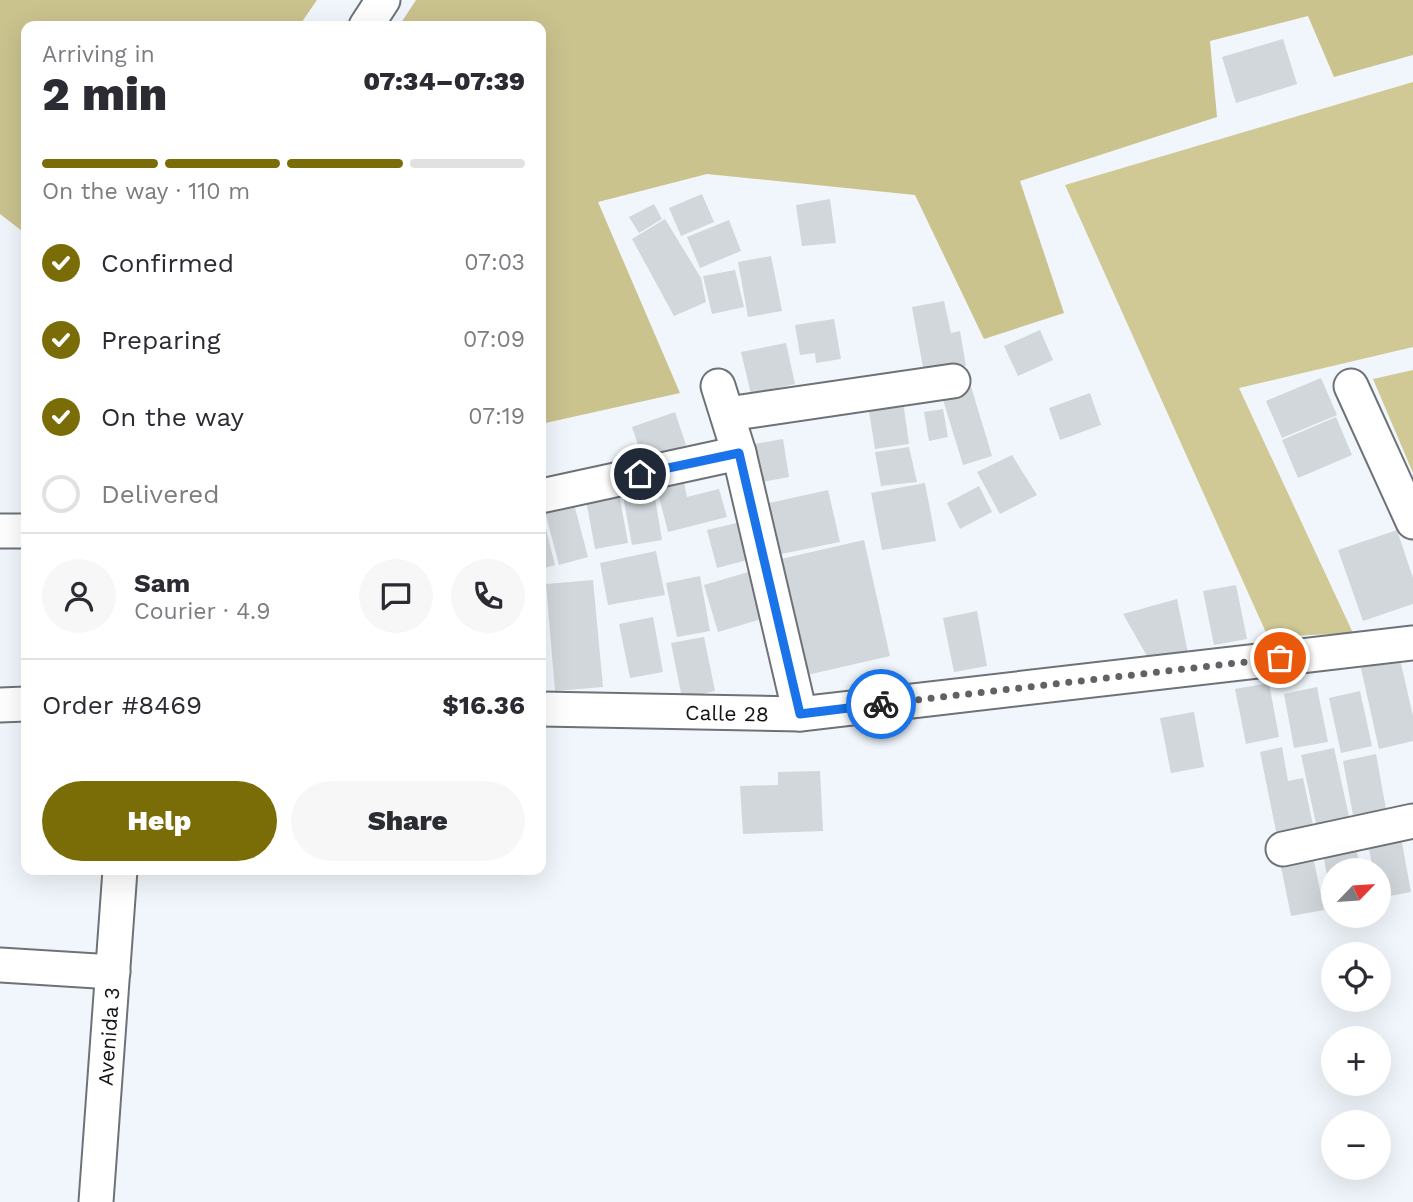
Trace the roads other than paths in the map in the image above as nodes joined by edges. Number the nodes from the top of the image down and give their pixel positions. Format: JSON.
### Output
{"nodes":[{"id":1,"x":383,"y":0,"type":"edge"},
{"id":2,"x":369,"y":21,"type":"edge"},
{"id":3,"x":953,"y":381,"type":"dead end"},
{"id":4,"x":1350,"y":386,"type":"dead end"},
{"id":5,"x":739,"y":453,"type":"junction"},
{"id":6,"x":546,"y":495,"type":"edge"},
{"id":7,"x":1413,"y":522,"type":"edge"},
{"id":8,"x":0,"y":531,"type":"edge"},
{"id":9,"x":21,"y":531,"type":"edge"},
{"id":10,"x":1413,"y":643,"type":"edge"},
{"id":11,"x":21,"y":704,"type":"edge"},
{"id":12,"x":0,"y":705,"type":"edge"},
{"id":13,"x":546,"y":709,"type":"edge"},
{"id":14,"x":800,"y":714,"type":"junction"},
{"id":15,"x":1413,"y":821,"type":"edge"},
{"id":16,"x":1283,"y":849,"type":"dead end"},
{"id":17,"x":120,"y":875,"type":"edge"},
{"id":18,"x":0,"y":965,"type":"edge"},
{"id":19,"x":113,"y":972,"type":"junction"},
{"id":20,"x":96,"y":1202,"type":"edge"}],
"edges":[{"from":1,"to":2,"type":"street"},
{"from":3,"to":5,"type":"street"},
{"from":4,"to":7,"type":"street"},
{"from":5,"to":6,"type":"street"},
{"from":5,"to":14,"type":"street"},
{"from":8,"to":9,"type":"street"},
{"from":10,"to":14,"type":"street","name":"Calle 28"},
{"from":11,"to":12,"type":"street"},
{"from":13,"to":14,"type":"street","name":"Calle 28"},
{"from":15,"to":16,"type":"street"},
{"from":17,"to":19,"type":"street","name":"Avenida 3"},
{"from":18,"to":19,"type":"street"},
{"from":19,"to":20,"type":"street","name":"Avenida 3"}]}
